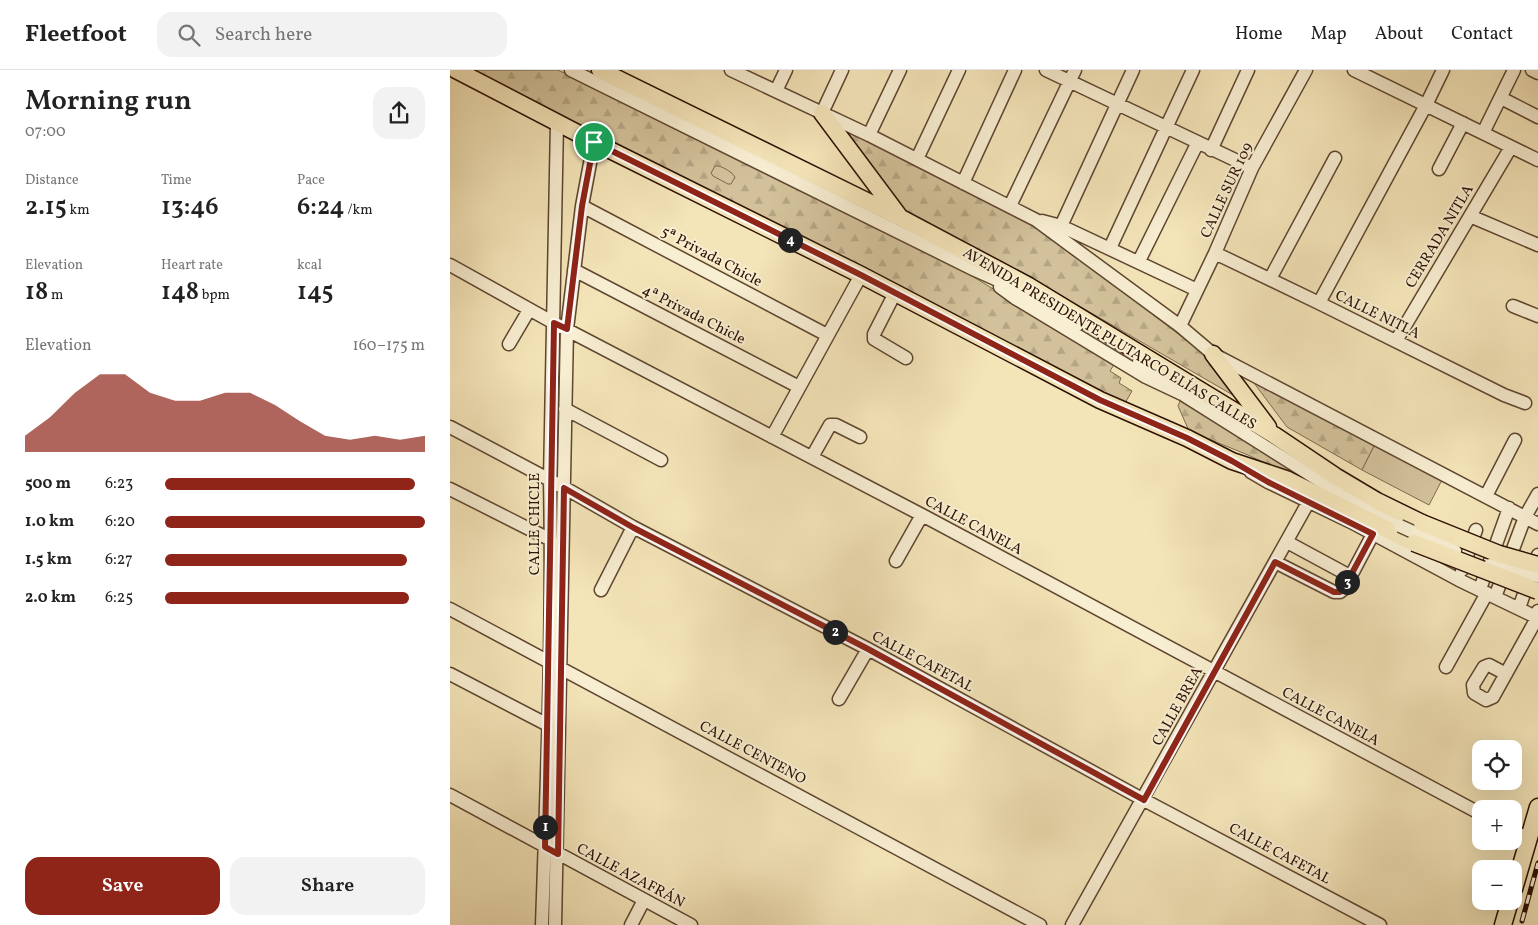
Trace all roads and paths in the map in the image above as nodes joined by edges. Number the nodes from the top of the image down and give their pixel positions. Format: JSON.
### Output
{"nodes":[{"id":1,"x":456,"y":70,"type":"edge"},
{"id":2,"x":571,"y":70,"type":"edge"},
{"id":3,"x":600,"y":70,"type":"edge"},
{"id":4,"x":731,"y":70,"type":"edge"},
{"id":5,"x":786,"y":70,"type":"edge"},
{"id":6,"x":842,"y":70,"type":"edge"},
{"id":7,"x":900,"y":70,"type":"edge"},
{"id":8,"x":959,"y":70,"type":"edge"},
{"id":9,"x":1015,"y":70,"type":"edge"},
{"id":10,"x":1046,"y":70,"type":"edge"},
{"id":11,"x":1133,"y":70,"type":"edge"},
{"id":12,"x":1193,"y":70,"type":"edge"},
{"id":13,"x":1248,"y":70,"type":"edge"},
{"id":14,"x":1306,"y":70,"type":"edge"},
{"id":15,"x":1354,"y":70,"type":"edge"},
{"id":16,"x":1443,"y":70,"type":"edge"},
{"id":17,"x":1514,"y":70,"type":"edge"},
{"id":18,"x":1532,"y":70,"type":"edge"},
{"id":19,"x":1538,"y":73,"type":"edge"},
{"id":20,"x":1072,"y":76,"type":"edge"},
{"id":21,"x":776,"y":91,"type":"junction"},
{"id":22,"x":1500,"y":98,"type":"junction"},
{"id":23,"x":1116,"y":105,"type":"junction"},
{"id":24,"x":1426,"y":105,"type":"junction"},
{"id":25,"x":822,"y":113,"type":"junction"},
{"id":26,"x":1538,"y":117,"type":"edge"},
{"id":27,"x":557,"y":122,"type":"junction"},
{"id":28,"x":1463,"y":123,"type":"junction"},
{"id":29,"x":1167,"y":129,"type":"junction"},
{"id":30,"x":1482,"y":133,"type":"junction"},
{"id":31,"x":869,"y":135,"type":"junction"},
{"id":32,"x":594,"y":142,"type":"junction"},
{"id":33,"x":1197,"y":144,"type":"junction"},
{"id":34,"x":1510,"y":147,"type":"junction"},
{"id":35,"x":1212,"y":150,"type":"junction"},
{"id":36,"x":1334,"y":158,"type":"dead end"},
{"id":37,"x":917,"y":160,"type":"junction"},
{"id":38,"x":1538,"y":160,"type":"edge"},
{"id":39,"x":1252,"y":168,"type":"junction"},
{"id":40,"x":1439,"y":169,"type":"dead end"},
{"id":41,"x":963,"y":183,"type":"junction"},
{"id":42,"x":582,"y":206,"type":"junction"},
{"id":43,"x":1010,"y":206,"type":"junction"},
{"id":44,"x":1470,"y":216,"type":"junction"},
{"id":45,"x":900,"y":218,"type":"junction"},
{"id":46,"x":1036,"y":220,"type":"junction"},
{"id":47,"x":1060,"y":226,"type":"junction"},
{"id":48,"x":1538,"y":245,"type":"edge"},
{"id":49,"x":1110,"y":248,"type":"junction"},
{"id":50,"x":1215,"y":253,"type":"junction"},
{"id":51,"x":1139,"y":261,"type":"junction"},
{"id":52,"x":574,"y":270,"type":"junction"},
{"id":53,"x":452,"y":271,"type":"edge"},
{"id":54,"x":861,"y":275,"type":"junction"},
{"id":55,"x":1270,"y":279,"type":"junction"},
{"id":56,"x":1197,"y":290,"type":"junction"},
{"id":57,"x":895,"y":293,"type":"junction"},
{"id":58,"x":1319,"y":303,"type":"junction"},
{"id":59,"x":1513,"y":306,"type":"dead end"},
{"id":60,"x":529,"y":310,"type":"junction"},
{"id":61,"x":1538,"y":316,"type":"edge"},
{"id":62,"x":554,"y":323,"type":"junction"},
{"id":63,"x":1180,"y":326,"type":"junction"},
{"id":64,"x":567,"y":329,"type":"junction"},
{"id":65,"x":827,"y":335,"type":"junction"},
{"id":66,"x":1396,"y":341,"type":"junction"},
{"id":67,"x":509,"y":344,"type":"dead end"},
{"id":68,"x":1213,"y":354,"type":"junction"},
{"id":69,"x":906,"y":358,"type":"dead end"},
{"id":70,"x":799,"y":387,"type":"junction"},
{"id":71,"x":1525,"y":404,"type":"dead end"},
{"id":72,"x":565,"y":409,"type":"junction"},
{"id":73,"x":450,"y":427,"type":"edge"},
{"id":74,"x":1274,"y":435,"type":"junction"},
{"id":75,"x":772,"y":436,"type":"junction"},
{"id":76,"x":860,"y":437,"type":"dead end"},
{"id":77,"x":1515,"y":440,"type":"dead end"},
{"id":78,"x":812,"y":457,"type":"junction"},
{"id":79,"x":661,"y":460,"type":"dead end"},
{"id":80,"x":1232,"y":461,"type":"junction"},
{"id":81,"x":550,"y":480,"type":"junction"},
{"id":82,"x":564,"y":488,"type":"junction"},
{"id":83,"x":450,"y":489,"type":"edge"},
{"id":84,"x":1538,"y":494,"type":"edge"},
{"id":85,"x":1486,"y":496,"type":"junction"},
{"id":86,"x":1309,"y":501,"type":"junction"},
{"id":87,"x":1509,"y":508,"type":"junction"},
{"id":88,"x":922,"y":515,"type":"junction"},
{"id":89,"x":1525,"y":517,"type":"junction"},
{"id":90,"x":1538,"y":524,"type":"edge"},
{"id":91,"x":634,"y":528,"type":"junction"},
{"id":92,"x":1476,"y":530,"type":"dead end"},
{"id":93,"x":1373,"y":534,"type":"junction"},
{"id":94,"x":551,"y":540,"type":"junction"},
{"id":95,"x":1287,"y":542,"type":"junction"},
{"id":96,"x":1538,"y":554,"type":"edge"},
{"id":97,"x":896,"y":561,"type":"dead end"},
{"id":98,"x":1275,"y":562,"type":"junction"},
{"id":99,"x":1538,"y":565,"type":"edge"},
{"id":100,"x":1503,"y":569,"type":"junction"},
{"id":101,"x":1350,"y":576,"type":"junction"},
{"id":102,"x":1538,"y":576,"type":"edge"},
{"id":103,"x":1459,"y":580,"type":"junction"},
{"id":104,"x":601,"y":590,"type":"dead end"},
{"id":105,"x":1538,"y":591,"type":"edge"},
{"id":106,"x":1487,"y":593,"type":"junction"},
{"id":107,"x":1538,"y":602,"type":"edge"},
{"id":108,"x":1519,"y":608,"type":"junction"},
{"id":109,"x":450,"y":609,"type":"edge"},
{"id":110,"x":1538,"y":616,"type":"edge"},
{"id":111,"x":868,"y":649,"type":"junction"},
{"id":112,"x":549,"y":662,"type":"junction"},
{"id":113,"x":1446,"y":666,"type":"dead end"},
{"id":114,"x":561,"y":668,"type":"junction"},
{"id":115,"x":1214,"y":672,"type":"junction"},
{"id":116,"x":450,"y":674,"type":"edge"},
{"id":117,"x":1506,"y":674,"type":"dead end"},
{"id":118,"x":839,"y":699,"type":"dead end"},
{"id":119,"x":548,"y":726,"type":"junction"},
{"id":120,"x":450,"y":795,"type":"edge"},
{"id":121,"x":1144,"y":800,"type":"junction"},
{"id":122,"x":1538,"y":807,"type":"edge"},
{"id":123,"x":1472,"y":809,"type":"edge"},
{"id":124,"x":1522,"y":836,"type":"edge"},
{"id":125,"x":1528,"y":839,"type":"junction"},
{"id":126,"x":545,"y":847,"type":"junction"},
{"id":127,"x":558,"y":854,"type":"junction"},
{"id":128,"x":1522,"y":860,"type":"edge"},
{"id":129,"x":644,"y":900,"type":"junction"},
{"id":130,"x":1507,"y":910,"type":"edge"},
{"id":131,"x":549,"y":924,"type":"edge"},
{"id":132,"x":631,"y":925,"type":"edge"},
{"id":133,"x":691,"y":925,"type":"edge"},
{"id":134,"x":1040,"y":925,"type":"edge"},
{"id":135,"x":1072,"y":925,"type":"edge"},
{"id":136,"x":1380,"y":925,"type":"edge"},
{"id":137,"x":1503,"y":925,"type":"edge"}],
"edges":[{"from":1,"to":27,"type":"main road"},
{"from":2,"to":100,"type":"street","bridge":true},
{"from":3,"to":45,"type":"main road","name":"AVENIDA PRESIDENTE PLUTARCO ELÍAS CALLES"},
{"from":4,"to":21,"type":"street"},
{"from":5,"to":21,"type":"street"},
{"from":6,"to":25,"type":"street"},
{"from":7,"to":31,"type":"street"},
{"from":8,"to":37,"type":"street"},
{"from":9,"to":41,"type":"street"},
{"from":10,"to":20,"type":"street"},
{"from":11,"to":23,"type":"street"},
{"from":12,"to":29,"type":"street"},
{"from":13,"to":35,"type":"street"},
{"from":14,"to":39,"type":"street","name":"CALLE SUR 109"},
{"from":15,"to":24,"type":"street"},
{"from":16,"to":24,"type":"street"},
{"from":17,"to":22,"type":"street"},
{"from":18,"to":19,"type":"street"},
{"from":20,"to":23,"type":"street"},
{"from":20,"to":43,"type":"street"},
{"from":21,"to":25,"type":"street"},
{"from":22,"to":26,"type":"street"},
{"from":22,"to":30,"type":"street"},
{"from":23,"to":29,"type":"street"},
{"from":23,"to":47,"type":"street"},
{"from":24,"to":28,"type":"street"},
{"from":24,"to":58,"type":"street"},
{"from":25,"to":31,"type":"street"},
{"from":25,"to":45,"type":"main road"},
{"from":27,"to":32,"type":"main road"},
{"from":27,"to":62,"type":"street","name":"CALLE CHICLE"},
{"from":28,"to":30,"type":"street"},
{"from":28,"to":40,"type":"street"},
{"from":29,"to":33,"type":"street"},
{"from":29,"to":49,"type":"street"},
{"from":30,"to":34,"type":"street"},
{"from":31,"to":37,"type":"street"},
{"from":32,"to":42,"type":"street","name":"CALLE CHICLE"},
{"from":32,"to":54,"type":"main road"},
{"from":33,"to":35,"type":"street"},
{"from":33,"to":51,"type":"street"},
{"from":34,"to":38,"type":"street"},
{"from":34,"to":44,"type":"street","name":"CERRADA NITLA"},
{"from":35,"to":39,"type":"street"},
{"from":36,"to":55,"type":"street"},
{"from":37,"to":41,"type":"street"},
{"from":39,"to":50,"type":"street","name":"CALLE SUR 109"},
{"from":41,"to":43,"type":"street"},
{"from":42,"to":52,"type":"street","name":"CALLE CHICLE"},
{"from":42,"to":65,"type":"street","name":"5ª Privada Chicle"},
{"from":43,"to":46,"type":"street"},
{"from":44,"to":48,"type":"street"},
{"from":44,"to":66,"type":"street","name":"CERRADA NITLA"},
{"from":45,"to":74,"type":"main road","name":"AVENIDA PRESIDENTE PLUTARCO ELÍAS CALLES"},
{"from":46,"to":47,"type":"street"},
{"from":46,"to":63,"type":"street"},
{"from":47,"to":49,"type":"street"},
{"from":49,"to":51,"type":"street"},
{"from":50,"to":55,"type":"street","name":"CALLE NITLA"},
{"from":50,"to":56,"type":"street","name":"CALLE SUR 109"},
{"from":51,"to":56,"type":"street"},
{"from":52,"to":64,"type":"street","name":"CALLE CHICLE"},
{"from":52,"to":70,"type":"street","name":"4ª Privada Chicle"},
{"from":53,"to":60,"type":"street","name":"CALLE CANELA"},
{"from":54,"to":57,"type":"main road"},
{"from":54,"to":65,"type":"street"},
{"from":55,"to":58,"type":"street","name":"CALLE NITLA"},
{"from":56,"to":63,"type":"street","name":"CALLE SUR 109"},
{"from":57,"to":69,"type":"street"},
{"from":57,"to":80,"type":"main road"},
{"from":58,"to":66,"type":"street","name":"CALLE NITLA"},
{"from":59,"to":61,"type":"street"},
{"from":60,"to":62,"type":"street","name":"CALLE CANELA"},
{"from":60,"to":67,"type":"street"},
{"from":62,"to":64,"type":"street","name":"CALLE CANELA"},
{"from":62,"to":81,"type":"street","name":"CALLE CHICLE"},
{"from":63,"to":68,"type":"street"},
{"from":64,"to":72,"type":"street","name":"CALLE CHICLE"},
{"from":64,"to":75,"type":"street","name":"CALLE CANELA"},
{"from":65,"to":70,"type":"street"},
{"from":66,"to":71,"type":"street","name":"CALLE NITLA"},
{"from":68,"to":74,"type":"main road"},
{"from":68,"to":85,"type":"street"},
{"from":70,"to":75,"type":"street"},
{"from":72,"to":79,"type":"street"},
{"from":72,"to":82,"type":"street","name":"CALLE CHICLE"},
{"from":73,"to":81,"type":"street","name":"CALLE CAFETAL"},
{"from":74,"to":99,"type":"main road","name":"AVENIDA PRESIDENTE PLUTARCO ELÍAS CALLES","bridge":true},
{"from":75,"to":78,"type":"street","name":"CALLE CANELA"},
{"from":76,"to":78,"type":"street"},
{"from":77,"to":85,"type":"street"},
{"from":78,"to":88,"type":"street","name":"CALLE CANELA"},
{"from":80,"to":86,"type":"street"},
{"from":80,"to":105,"type":"main road","bridge":true},
{"from":81,"to":82,"type":"street","name":"CALLE CAFETAL"},
{"from":81,"to":94,"type":"street","name":"CALLE CHICLE"},
{"from":82,"to":91,"type":"street","name":"CALLE CAFETAL"},
{"from":82,"to":114,"type":"street","name":"CALLE CHICLE"},
{"from":83,"to":94,"type":"street"},
{"from":84,"to":89,"type":"street"},
{"from":85,"to":87,"type":"street"},
{"from":86,"to":93,"type":"street"},
{"from":86,"to":95,"type":"street","name":"CALLE BREA"},
{"from":87,"to":89,"type":"street"},
{"from":87,"to":106,"type":"street"},
{"from":88,"to":97,"type":"street"},
{"from":88,"to":115,"type":"street","name":"CALLE CANELA"},
{"from":89,"to":90,"type":"street"},
{"from":89,"to":106,"type":"street"},
{"from":91,"to":104,"type":"street"},
{"from":91,"to":111,"type":"street","name":"CALLE CAFETAL"},
{"from":92,"to":103,"type":"street"},
{"from":93,"to":101,"type":"street"},
{"from":93,"to":103,"type":"street"},
{"from":94,"to":112,"type":"street","name":"CALLE CHICLE"},
{"from":95,"to":98,"type":"street","name":"CALLE BREA"},
{"from":95,"to":101,"type":"street"},
{"from":96,"to":108,"type":"street"},
{"from":98,"to":101,"type":"street"},
{"from":98,"to":115,"type":"street","name":"CALLE BREA"},
{"from":100,"to":102,"type":"street","bridge":true},
{"from":100,"to":105,"type":"street","bridge":true},
{"from":103,"to":106,"type":"street"},
{"from":105,"to":107,"type":"street"},
{"from":106,"to":108,"type":"street"},
{"from":106,"to":113,"type":"street"},
{"from":108,"to":110,"type":"street"},
{"from":109,"to":112,"type":"street","name":"CALLE CENTENO"},
{"from":110,"to":117,"type":"street"},
{"from":111,"to":118,"type":"street"},
{"from":111,"to":121,"type":"street","name":"CALLE CAFETAL"},
{"from":112,"to":114,"type":"street","name":"CALLE CENTENO"},
{"from":112,"to":119,"type":"street","name":"CALLE CHICLE"},
{"from":114,"to":127,"type":"street","name":"CALLE CHICLE"},
{"from":114,"to":134,"type":"street","name":"CALLE CENTENO"},
{"from":115,"to":121,"type":"street","name":"CALLE BREA"},
{"from":115,"to":123,"type":"street","name":"CALLE CANELA"},
{"from":116,"to":119,"type":"street"},
{"from":119,"to":126,"type":"street","name":"CALLE CHICLE"},
{"from":120,"to":126,"type":"street","name":"CALLE AZAFRÁN"},
{"from":121,"to":135,"type":"street","name":"CALLE BREA"},
{"from":121,"to":136,"type":"street","name":"CALLE CAFETAL"},
{"from":122,"to":125,"type":"main road"},
{"from":124,"to":125,"type":"street"},
{"from":125,"to":128,"type":"main road"},
{"from":126,"to":127,"type":"street","name":"CALLE AZAFRÁN"},
{"from":126,"to":131,"type":"street","name":"CALLE CHICLE"},
{"from":127,"to":129,"type":"street","name":"CALLE AZAFRÁN"},
{"from":127,"to":131,"type":"street","name":"CALLE CHICLE"},
{"from":129,"to":132,"type":"street"},
{"from":129,"to":133,"type":"street","name":"CALLE AZAFRÁN"},
{"from":130,"to":137,"type":"main road"}]}
